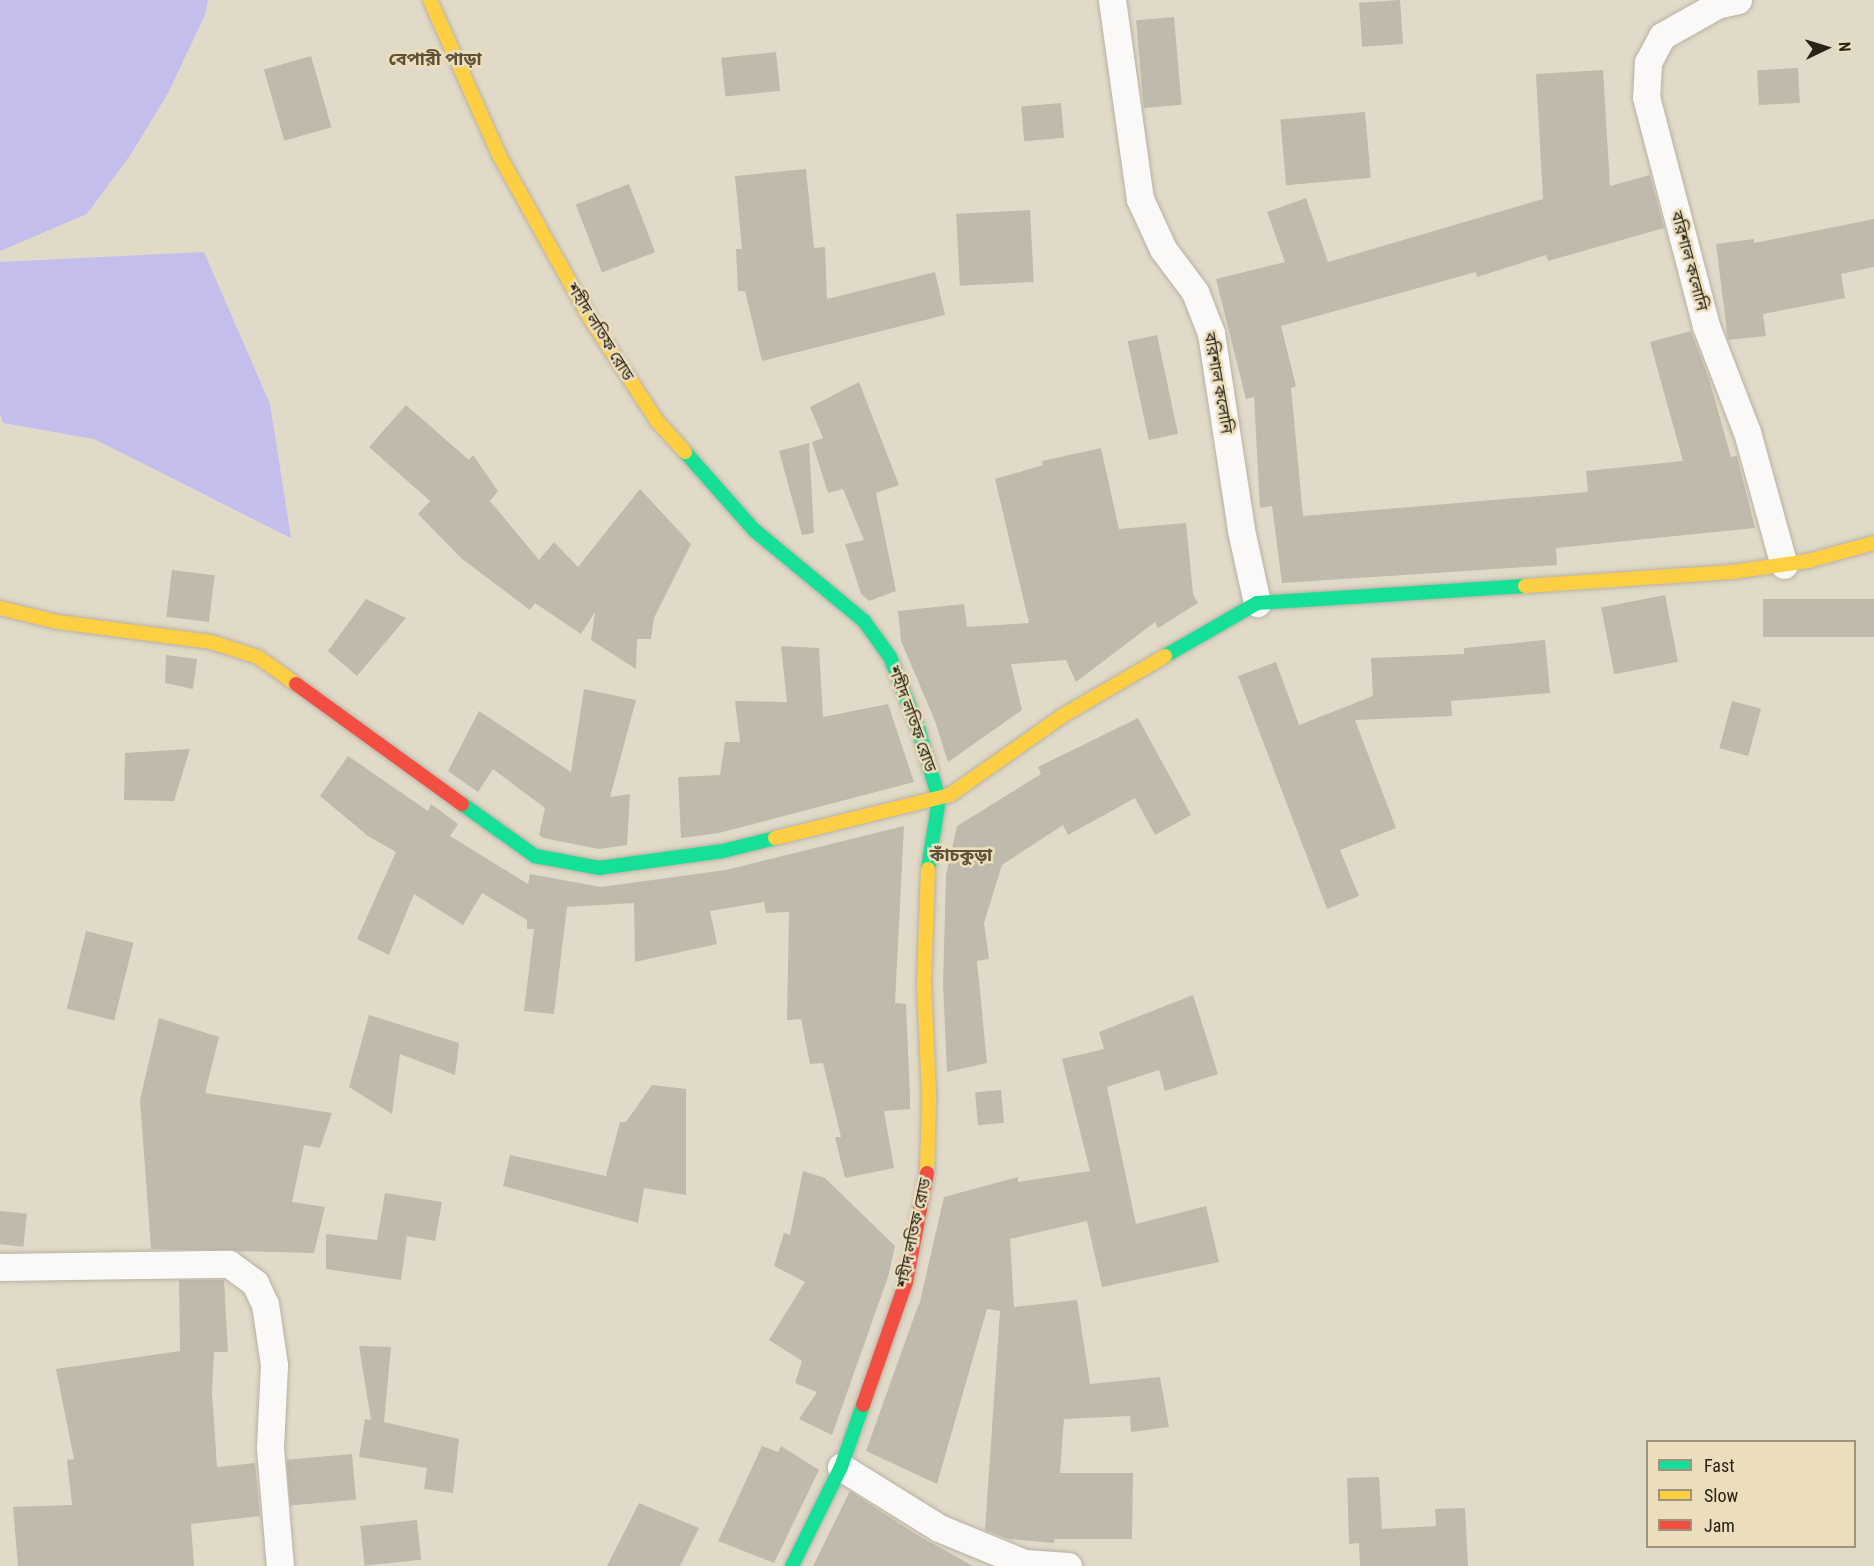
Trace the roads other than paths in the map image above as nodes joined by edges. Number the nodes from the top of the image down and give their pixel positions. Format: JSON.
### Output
{"nodes":[{"id":1,"x":430,"y":0,"type":"edge"},
{"id":2,"x":1112,"y":0,"type":"edge"},
{"id":3,"x":1738,"y":0,"type":"edge"},
{"id":4,"x":1874,"y":543,"type":"edge"},
{"id":5,"x":1784,"y":565,"type":"junction"},
{"id":6,"x":1257,"y":603,"type":"junction"},
{"id":7,"x":0,"y":608,"type":"edge"},
{"id":8,"x":939,"y":799,"type":"junction"},
{"id":9,"x":0,"y":1267,"type":"edge"},
{"id":10,"x":842,"y":1467,"type":"junction"},
{"id":11,"x":280,"y":1566,"type":"edge"},
{"id":12,"x":792,"y":1566,"type":"edge"},
{"id":13,"x":1068,"y":1566,"type":"edge"}],
"edges":[{"from":1,"to":8,"type":"street","name":"শহীদ লতিফ রোড"},
{"from":2,"to":6,"type":"street","name":"বরিশাল কলোনি"},
{"from":3,"to":5,"type":"street","name":"বরিশাল কলোনি"},
{"from":4,"to":5,"type":"street"},
{"from":5,"to":6,"type":"street"},
{"from":6,"to":8,"type":"street"},
{"from":7,"to":8,"type":"street"},
{"from":8,"to":10,"type":"street","name":"শহীদ লতিফ রোড"},
{"from":9,"to":11,"type":"street"},
{"from":10,"to":12,"type":"street","name":"শহীদ লতিফ রোড"},
{"from":10,"to":13,"type":"street"}]}
